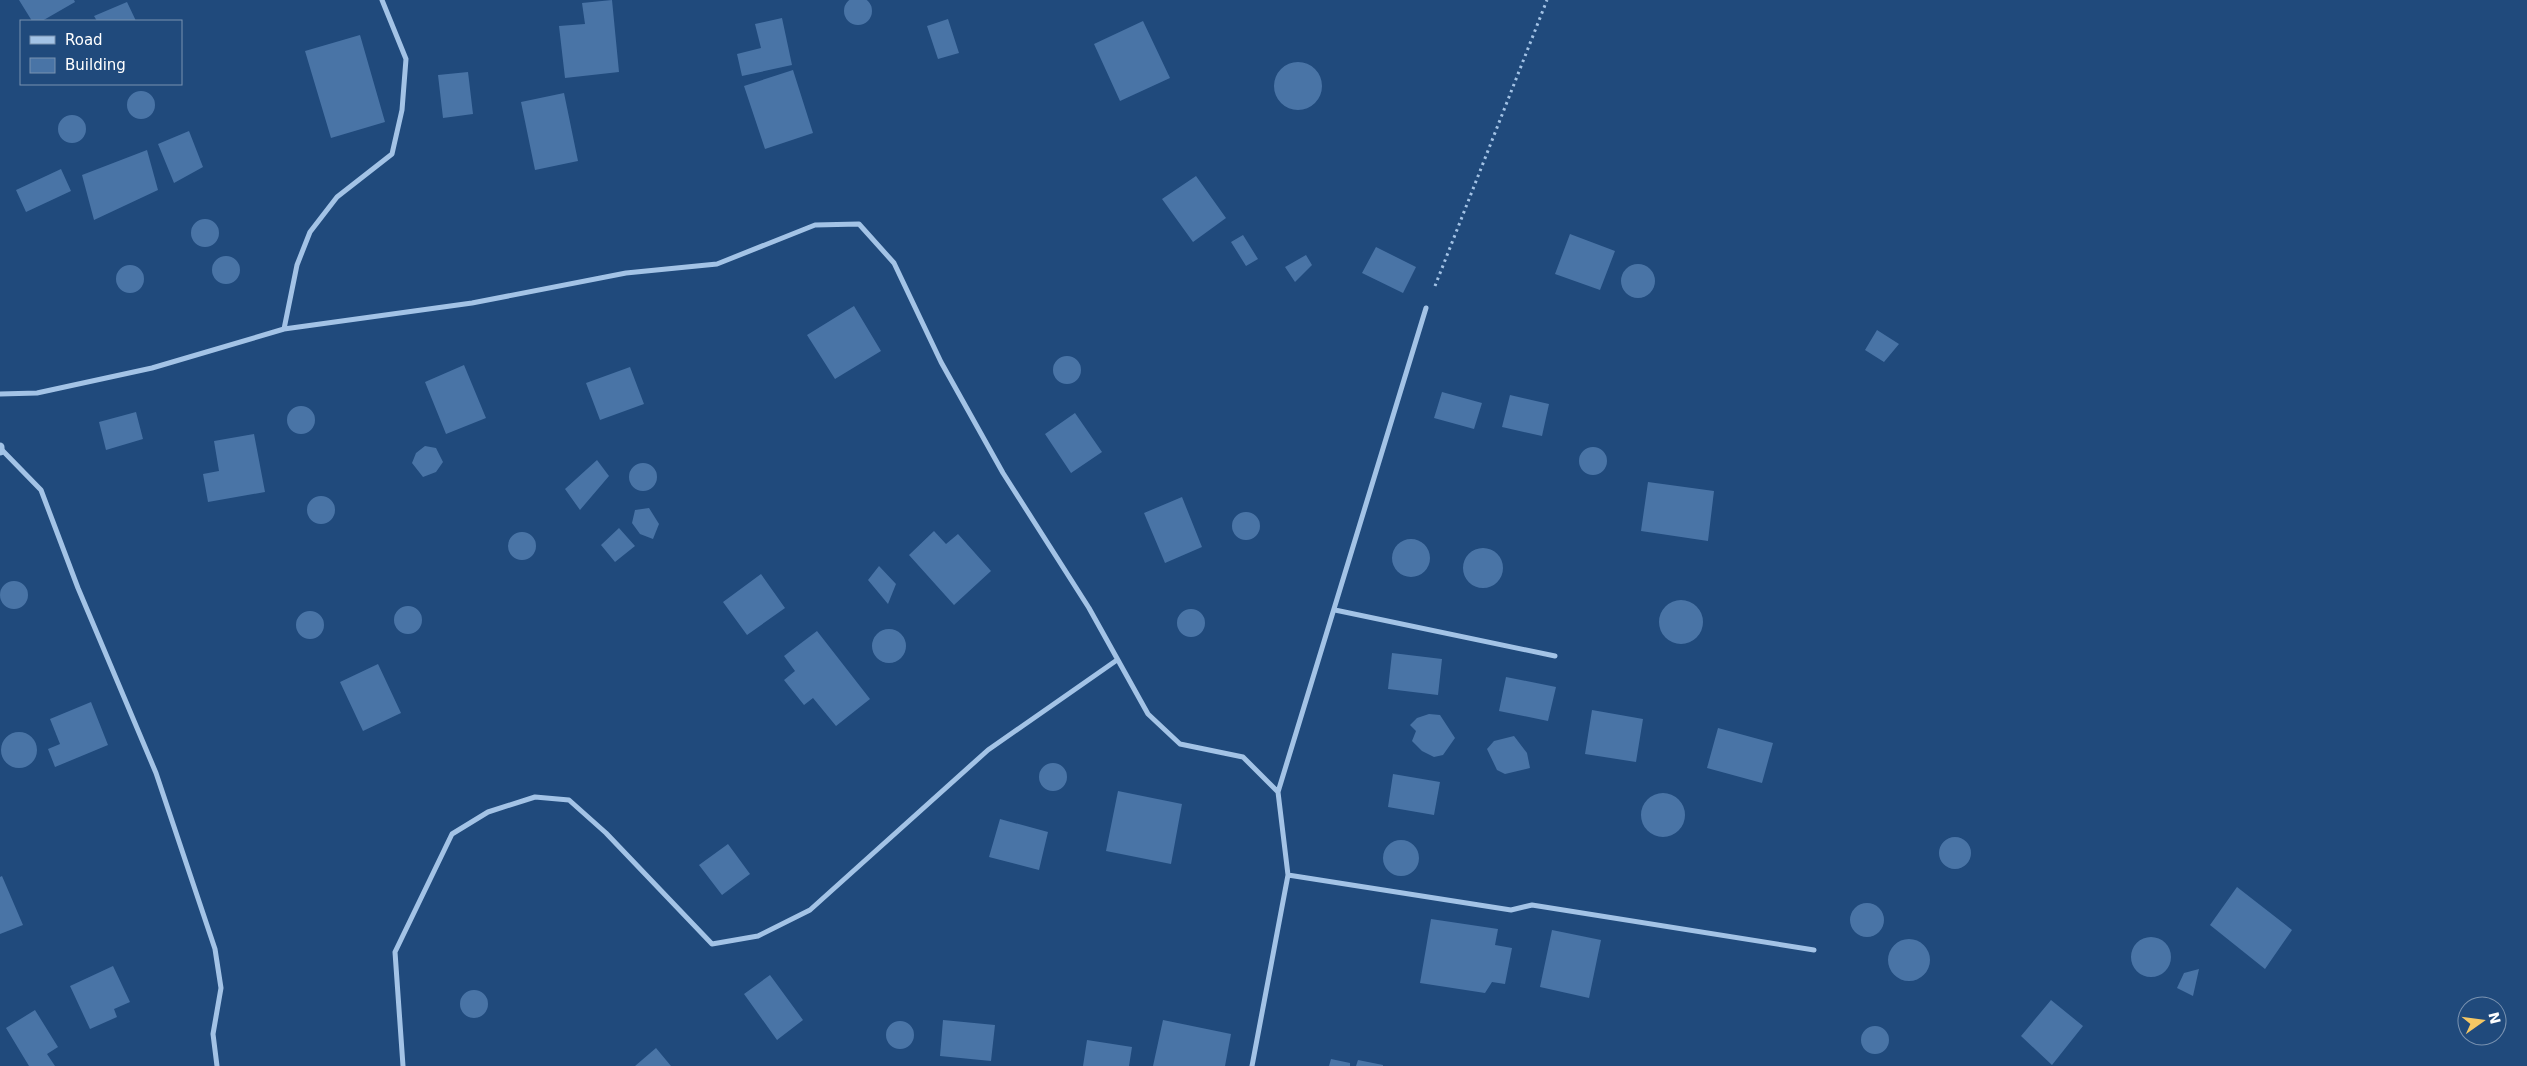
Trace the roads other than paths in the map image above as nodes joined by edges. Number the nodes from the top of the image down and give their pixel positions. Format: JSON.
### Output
{"nodes":[{"id":1,"x":382,"y":0,"type":"edge"},
{"id":2,"x":1426,"y":308,"type":"road end"},
{"id":3,"x":284,"y":329,"type":"junction"},
{"id":4,"x":0,"y":394,"type":"edge"},
{"id":5,"x":0,"y":449,"type":"edge"},
{"id":6,"x":1335,"y":610,"type":"junction"},
{"id":7,"x":1555,"y":656,"type":"dead end"},
{"id":8,"x":1118,"y":660,"type":"junction"},
{"id":9,"x":1278,"y":792,"type":"junction"},
{"id":10,"x":1288,"y":875,"type":"junction"},
{"id":11,"x":1814,"y":950,"type":"dead end"},
{"id":12,"x":217,"y":1066,"type":"edge"},
{"id":13,"x":403,"y":1066,"type":"edge"},
{"id":14,"x":1252,"y":1066,"type":"edge"}],
"edges":[{"from":1,"to":3,"type":"street"},
{"from":2,"to":6,"type":"street"},
{"from":3,"to":4,"type":"street"},
{"from":3,"to":8,"type":"street"},
{"from":5,"to":12,"type":"street"},
{"from":6,"to":7,"type":"street"},
{"from":6,"to":9,"type":"street"},
{"from":8,"to":9,"type":"street"},
{"from":8,"to":13,"type":"street"},
{"from":9,"to":10,"type":"street"},
{"from":10,"to":11,"type":"street"},
{"from":10,"to":14,"type":"street"}]}
